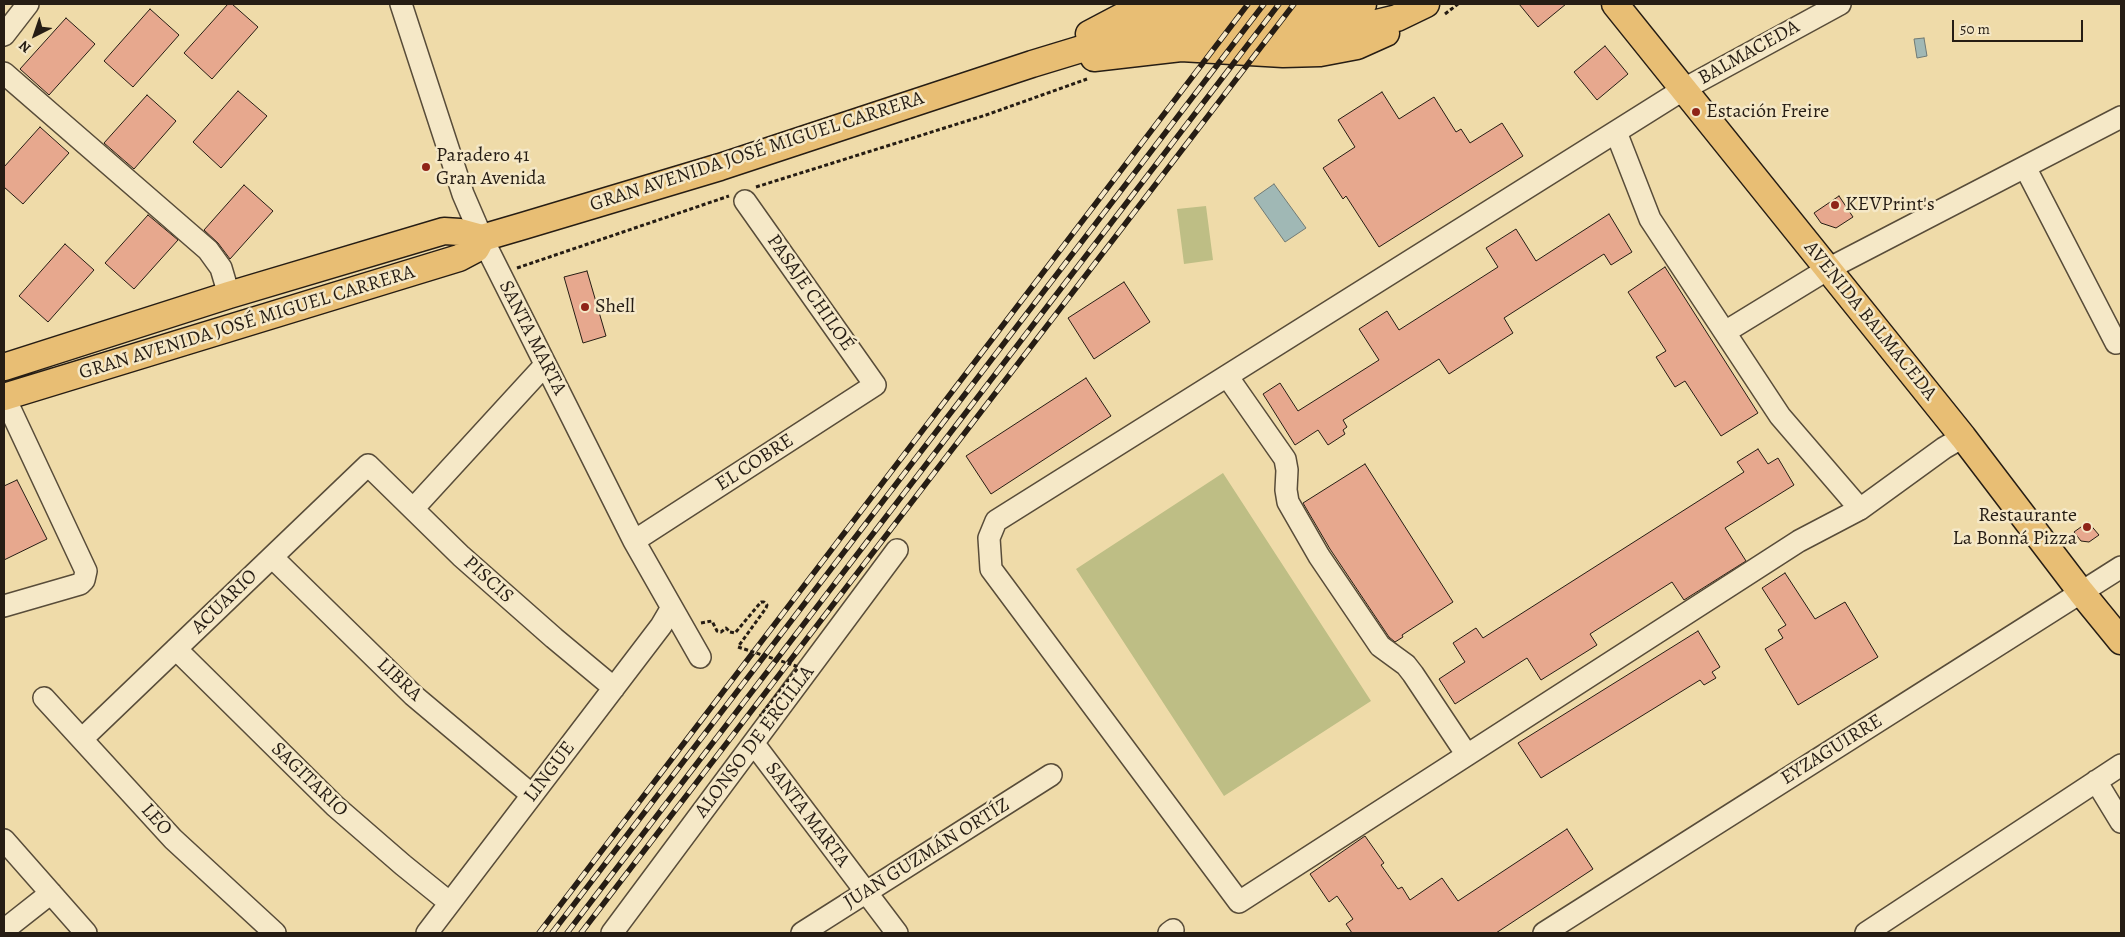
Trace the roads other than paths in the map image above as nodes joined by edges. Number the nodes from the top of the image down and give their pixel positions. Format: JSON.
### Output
{"nodes":[{"id":1,"x":28,"y":4,"type":"edge"},
{"id":2,"x":401,"y":4,"type":"edge"},
{"id":3,"x":1363,"y":4,"type":"edge"},
{"id":4,"x":1386,"y":4,"type":"edge"},
{"id":5,"x":1426,"y":4,"type":"edge"},
{"id":6,"x":1430,"y":4,"type":"edge"},
{"id":7,"x":1840,"y":4,"type":"edge"},
{"id":8,"x":1622,"y":7,"type":"edge"},
{"id":9,"x":1339,"y":30,"type":"junction"},
{"id":10,"x":4,"y":35,"type":"edge"},
{"id":11,"x":1032,"y":64,"type":"junction"},
{"id":12,"x":4,"y":73,"type":"edge"},
{"id":13,"x":1684,"y":89,"type":"junction"},
{"id":14,"x":2121,"y":117,"type":"edge"},
{"id":15,"x":1616,"y":132,"type":"junction"},
{"id":16,"x":2025,"y":167,"type":"junction"},
{"id":17,"x":745,"y":194,"type":"road end"},
{"id":18,"x":482,"y":238,"type":"junction"},
{"id":19,"x":1828,"y":269,"type":"junction"},
{"id":20,"x":229,"y":295,"type":"junction"},
{"id":21,"x":1725,"y":332,"type":"junction"},
{"id":22,"x":2116,"y":343,"type":"dead end"},
{"id":23,"x":545,"y":365,"type":"junction"},
{"id":24,"x":4,"y":367,"type":"edge"},
{"id":25,"x":1227,"y":376,"type":"junction"},
{"id":26,"x":875,"y":385,"type":"joint"},
{"id":27,"x":4,"y":397,"type":"edge"},
{"id":28,"x":1963,"y":437,"type":"junction"},
{"id":29,"x":368,"y":465,"type":"joint"},
{"id":30,"x":413,"y":509,"type":"junction"},
{"id":31,"x":1860,"y":509,"type":"junction"},
{"id":32,"x":634,"y":540,"type":"junction"},
{"id":33,"x":897,"y":550,"type":"dead end"},
{"id":34,"x":272,"y":557,"type":"junction"},
{"id":35,"x":2121,"y":567,"type":"edge"},
{"id":36,"x":2081,"y":592,"type":"junction"},
{"id":37,"x":4,"y":606,"type":"edge"},
{"id":38,"x":671,"y":609,"type":"junction"},
{"id":39,"x":2121,"y":641,"type":"edge"},
{"id":40,"x":176,"y":649,"type":"junction"},
{"id":41,"x":700,"y":657,"type":"dead end"},
{"id":42,"x":614,"y":688,"type":"junction"},
{"id":43,"x":44,"y":698,"type":"dead end"},
{"id":44,"x":82,"y":739,"type":"junction"},
{"id":45,"x":754,"y":744,"type":"junction"},
{"id":46,"x":1467,"y":755,"type":"junction"},
{"id":47,"x":2121,"y":765,"type":"edge"},
{"id":48,"x":1051,"y":775,"type":"dead end"},
{"id":49,"x":2096,"y":781,"type":"junction"},
{"id":50,"x":532,"y":795,"type":"junction"},
{"id":51,"x":2121,"y":822,"type":"edge"},
{"id":52,"x":4,"y":840,"type":"edge"},
{"id":53,"x":866,"y":892,"type":"junction"},
{"id":54,"x":51,"y":893,"type":"junction"},
{"id":55,"x":450,"y":903,"type":"junction"},
{"id":56,"x":4,"y":930,"type":"edge"},
{"id":57,"x":86,"y":933,"type":"edge"},
{"id":58,"x":275,"y":933,"type":"edge"},
{"id":59,"x":427,"y":933,"type":"edge"},
{"id":60,"x":612,"y":933,"type":"edge"},
{"id":61,"x":802,"y":933,"type":"edge"},
{"id":62,"x":897,"y":933,"type":"edge"},
{"id":63,"x":1544,"y":933,"type":"edge"},
{"id":64,"x":1866,"y":933,"type":"edge"}],
"edges":[{"from":1,"to":10,"type":"street"},
{"from":2,"to":18,"type":"street","name":"SANTA MARTA"},
{"from":3,"to":11,"type":"main road","name":"GRAN AVENIDA JOSÉ MIGUEL CARRERA"},
{"from":4,"to":9,"type":"main road","name":"GRAN AVENIDA JOSÉ MIGUEL CARRERA"},
{"from":5,"to":9,"type":"main road","name":"GRAN AVENIDA JOSÉ MIGUEL CARRERA"},
{"from":6,"to":11,"type":"main road","name":"GRAN AVENIDA JOSÉ MIGUEL CARRERA"},
{"from":7,"to":13,"type":"street","name":"BALMACEDA"},
{"from":8,"to":13,"type":"main road","name":"AVENIDA BALMACEDA"},
{"from":9,"to":11,"type":"main road","name":"GRAN AVENIDA JOSÉ MIGUEL CARRERA"},
{"from":11,"to":18,"type":"main road","name":"GRAN AVENIDA JOSÉ MIGUEL CARRERA"},
{"from":12,"to":20,"type":"street"},
{"from":13,"to":15,"type":"street","name":"BALMACEDA"},
{"from":13,"to":19,"type":"main road","name":"AVENIDA BALMACEDA"},
{"from":14,"to":16,"type":"street"},
{"from":15,"to":21,"type":"street"},
{"from":15,"to":25,"type":"street","name":"BALMACEDA"},
{"from":16,"to":19,"type":"street"},
{"from":16,"to":22,"type":"street"},
{"from":17,"to":26,"type":"street","name":"PASAJE CHILOÉ"},
{"from":18,"to":20,"type":"main road","name":"GRAN AVENIDA JOSÉ MIGUEL CARRERA"},
{"from":18,"to":23,"type":"street","name":"SANTA MARTA"},
{"from":18,"to":27,"type":"main road","name":"GRAN AVENIDA JOSÉ MIGUEL CARRERA"},
{"from":19,"to":21,"type":"street"},
{"from":19,"to":28,"type":"main road","name":"AVENIDA BALMACEDA"},
{"from":20,"to":24,"type":"main road","name":"GRAN AVENIDA JOSÉ MIGUEL CARRERA"},
{"from":21,"to":31,"type":"street"},
{"from":23,"to":30,"type":"street"},
{"from":23,"to":32,"type":"street","name":"SANTA MARTA"},
{"from":25,"to":46,"type":"street"},
{"from":25,"to":46,"type":"street","name":"BALMACEDA"},
{"from":26,"to":32,"type":"street","name":"EL COBRE"},
{"from":27,"to":37,"type":"street"},
{"from":28,"to":31,"type":"street"},
{"from":28,"to":36,"type":"main road","name":"AVENIDA BALMACEDA"},
{"from":29,"to":30,"type":"street","name":"PISCIS"},
{"from":29,"to":34,"type":"street","name":"ACUARIO"},
{"from":30,"to":42,"type":"street","name":"PISCIS"},
{"from":31,"to":46,"type":"street"},
{"from":32,"to":38,"type":"street","name":"SANTA MARTA"},
{"from":33,"to":45,"type":"street","name":"ALONSO DE ERCILLA"},
{"from":34,"to":40,"type":"street","name":"ACUARIO"},
{"from":34,"to":50,"type":"street","name":"LIBRA"},
{"from":35,"to":36,"type":"street","name":"EYZAGUIRRE"},
{"from":36,"to":39,"type":"main road","name":"AVENIDA BALMACEDA"},
{"from":36,"to":63,"type":"street","name":"EYZAGUIRRE"},
{"from":38,"to":41,"type":"street","name":"SANTA MARTA"},
{"from":38,"to":42,"type":"street","name":"LINGUE"},
{"from":40,"to":44,"type":"street","name":"ACUARIO"},
{"from":40,"to":55,"type":"street","name":"SAGITARIO"},
{"from":42,"to":50,"type":"street","name":"LINGUE"},
{"from":43,"to":44,"type":"street","name":"LEO"},
{"from":44,"to":58,"type":"street","name":"LEO"},
{"from":45,"to":53,"type":"street","name":"SANTA MARTA"},
{"from":45,"to":60,"type":"street","name":"ALONSO DE ERCILLA"},
{"from":47,"to":49,"type":"street"},
{"from":48,"to":53,"type":"street","name":"JUAN GUZMÁN ORTÍZ"},
{"from":49,"to":51,"type":"street"},
{"from":49,"to":64,"type":"street"},
{"from":50,"to":55,"type":"street","name":"LINGUE"},
{"from":52,"to":54,"type":"street"},
{"from":53,"to":61,"type":"street","name":"JUAN GUZMÁN ORTÍZ"},
{"from":53,"to":62,"type":"street","name":"SANTA MARTA"},
{"from":54,"to":56,"type":"street"},
{"from":54,"to":57,"type":"street"},
{"from":55,"to":59,"type":"street","name":"LINGUE"}]}
